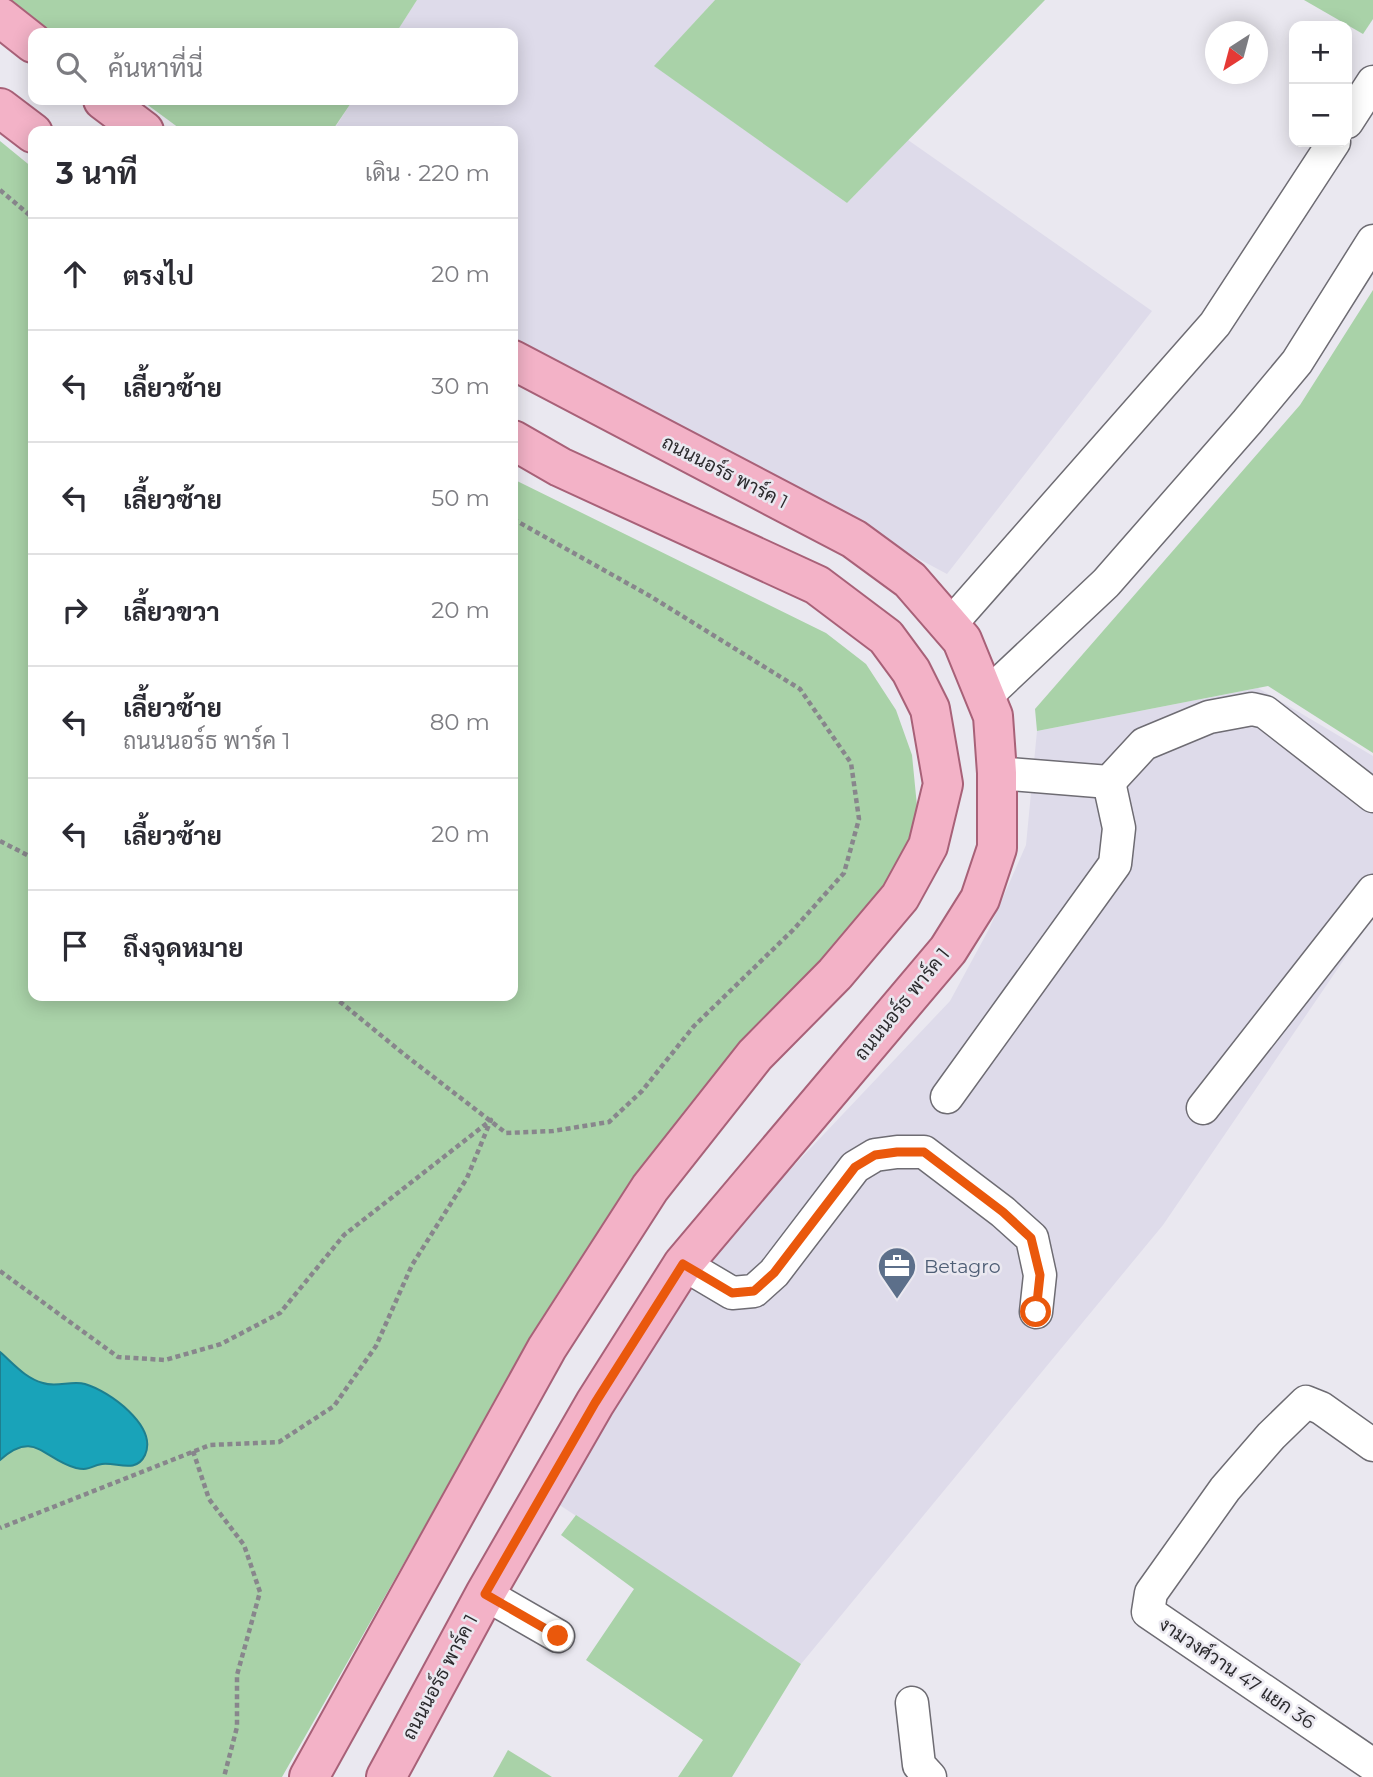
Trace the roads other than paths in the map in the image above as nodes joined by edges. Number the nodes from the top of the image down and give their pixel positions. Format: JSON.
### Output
{"nodes":[{"id":1,"x":0,"y":17,"type":"edge"},
{"id":2,"x":28,"y":39,"type":"edge"},
{"id":3,"x":1373,"y":82,"type":"edge"},
{"id":4,"x":110,"y":105,"type":"edge"},
{"id":5,"x":0,"y":107,"type":"edge"},
{"id":6,"x":1352,"y":114,"type":"edge"},
{"id":7,"x":137,"y":126,"type":"edge"},
{"id":8,"x":28,"y":128,"type":"edge"},
{"id":9,"x":1331,"y":147,"type":"edge"},
{"id":10,"x":1373,"y":241,"type":"edge"},
{"id":11,"x":518,"y":363,"type":"edge"},
{"id":12,"x":518,"y":443,"type":"edge"},
{"id":13,"x":949,"y":626,"type":"junction"},
{"id":14,"x":985,"y":697,"type":"junction"},
{"id":15,"x":997,"y":773,"type":"junction"},
{"id":16,"x":1109,"y":782,"type":"junction"},
{"id":17,"x":1373,"y":796,"type":"edge"},
{"id":18,"x":1373,"y":891,"type":"edge"},
{"id":19,"x":947,"y":1097,"type":"dead end"},
{"id":20,"x":1203,"y":1108,"type":"dead end"},
{"id":21,"x":683,"y":1264,"type":"junction"},
{"id":22,"x":1036,"y":1312,"type":"dead end"},
{"id":23,"x":1373,"y":1445,"type":"edge"},
{"id":24,"x":485,"y":1594,"type":"junction"},
{"id":25,"x":558,"y":1636,"type":"dead end"},
{"id":26,"x":912,"y":1703,"type":"dead end"},
{"id":27,"x":1373,"y":1765,"type":"edge"},
{"id":28,"x":309,"y":1777,"type":"edge"},
{"id":29,"x":386,"y":1777,"type":"edge"},
{"id":30,"x":930,"y":1777,"type":"edge"}],
"edges":[{"from":1,"to":2,"type":"main road"},
{"from":3,"to":6,"type":"street"},
{"from":4,"to":7,"type":"main road"},
{"from":5,"to":8,"type":"main road"},
{"from":9,"to":13,"type":"street"},
{"from":10,"to":14,"type":"street"},
{"from":11,"to":13,"type":"main road","name":"ถนนนอร์ธ พาร์ค 1"},
{"from":12,"to":28,"type":"main road"},
{"from":13,"to":14,"type":"main road","name":"ถนนนอร์ธ พาร์ค 1"},
{"from":14,"to":15,"type":"main road","name":"ถนนนอร์ธ พาร์ค 1"},
{"from":15,"to":16,"type":"street"},
{"from":15,"to":21,"type":"main road","name":"ถนนนอร์ธ พาร์ค 1"},
{"from":16,"to":17,"type":"street"},
{"from":16,"to":19,"type":"street"},
{"from":18,"to":20,"type":"street"},
{"from":21,"to":22,"type":"street"},
{"from":21,"to":24,"type":"main road","name":"ถนนนอร์ธ พาร์ค 1"},
{"from":23,"to":27,"type":"street","name":"งามวงศ์วาน 47 แยก 36"},
{"from":24,"to":25,"type":"street"},
{"from":24,"to":29,"type":"main road","name":"ถนนนอร์ธ พาร์ค 1"},
{"from":26,"to":30,"type":"street"}]}
